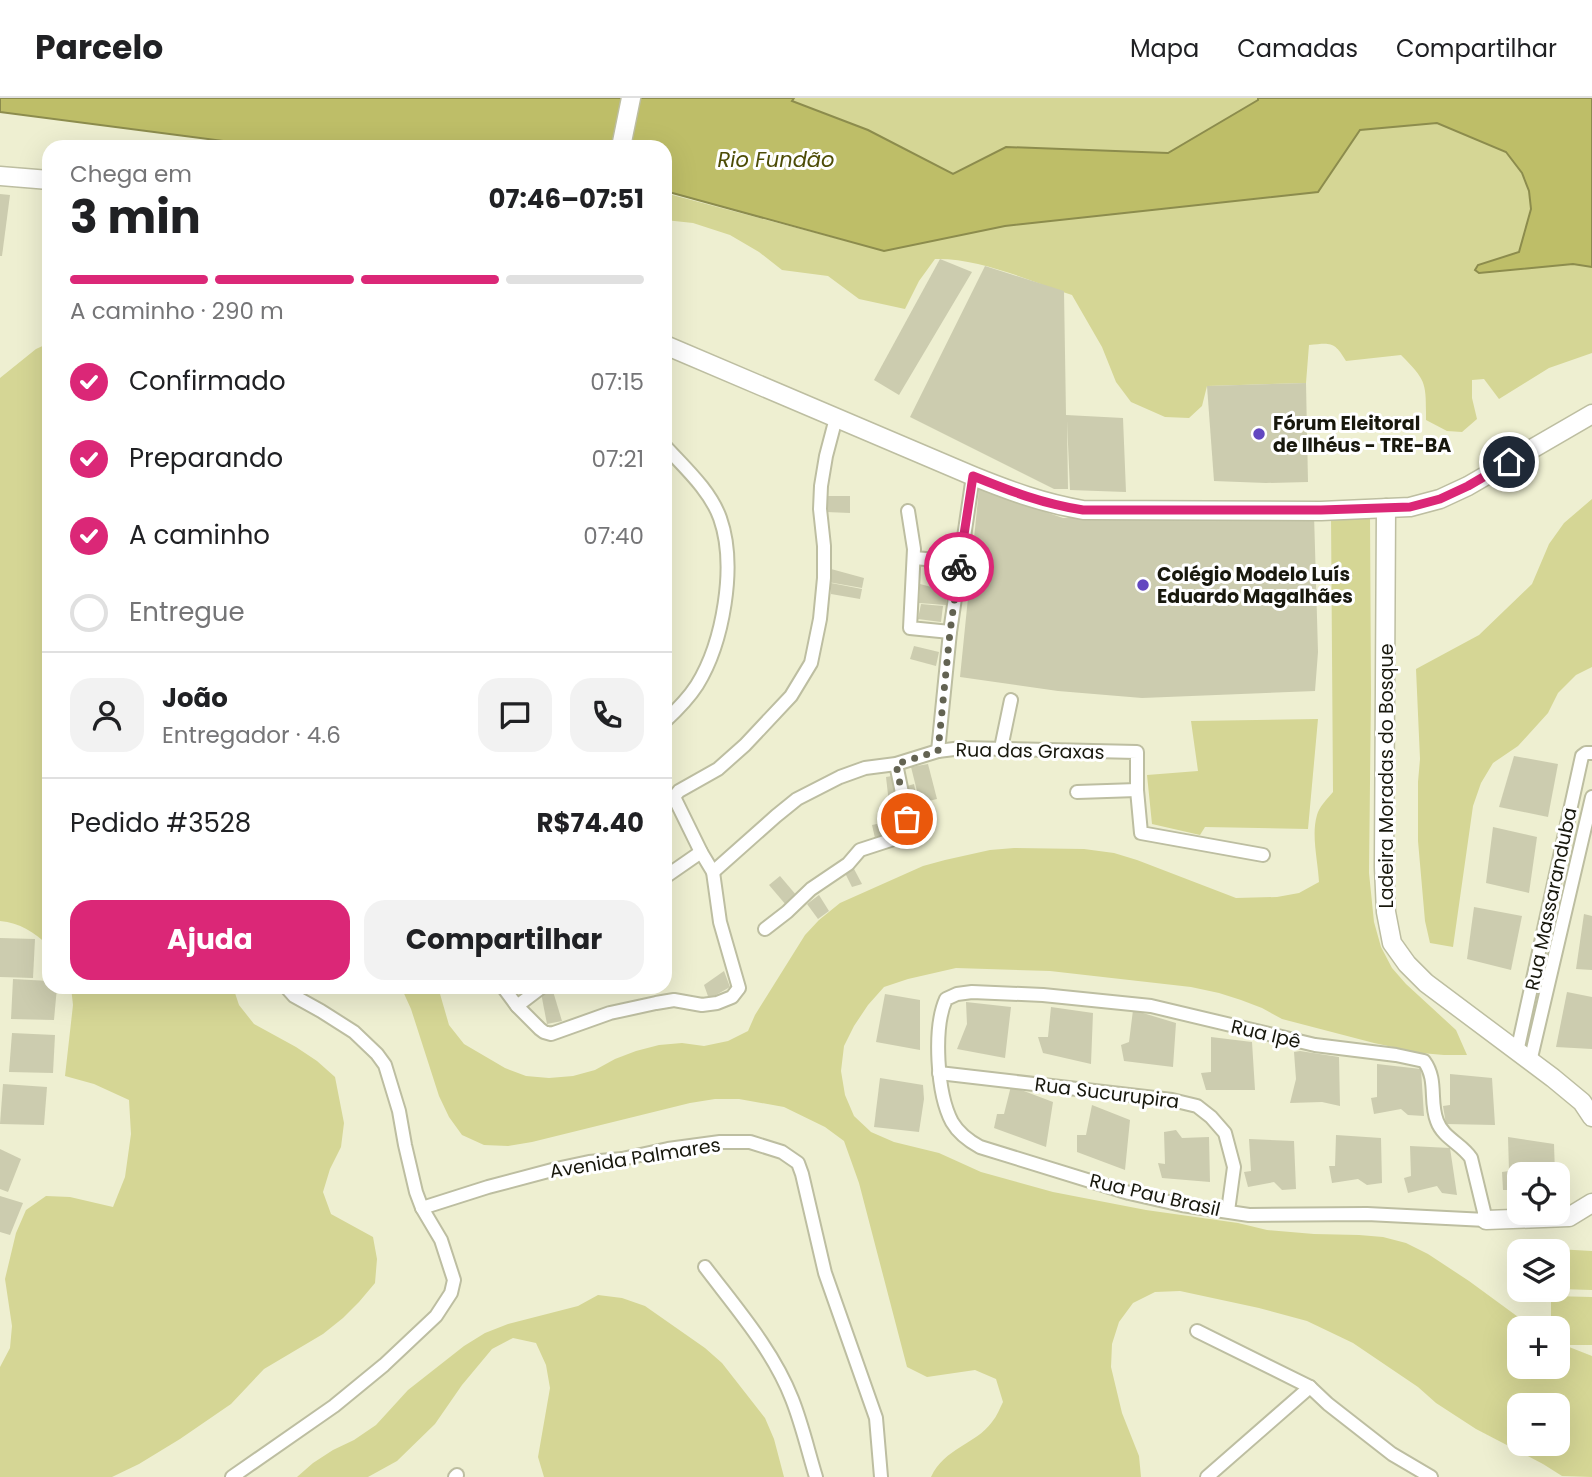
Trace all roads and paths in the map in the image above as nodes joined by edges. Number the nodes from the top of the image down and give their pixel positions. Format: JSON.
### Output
{"nodes":[{"id":1,"x":631,"y":98,"type":"edge"},
{"id":2,"x":622,"y":140,"type":"edge"},
{"id":3,"x":0,"y":176,"type":"edge"},
{"id":4,"x":42,"y":179,"type":"edge"},
{"id":5,"x":672,"y":348,"type":"edge"},
{"id":6,"x":1592,"y":414,"type":"edge"},
{"id":7,"x":836,"y":418,"type":"junction"},
{"id":8,"x":672,"y":454,"type":"edge"},
{"id":9,"x":973,"y":476,"type":"junction"},
{"id":10,"x":1386,"y":508,"type":"junction"},
{"id":11,"x":908,"y":511,"type":"dead end"},
{"id":12,"x":914,"y":558,"type":"junction"},
{"id":13,"x":960,"y":562,"type":"junction"},
{"id":14,"x":950,"y":632,"type":"junction"},
{"id":15,"x":1011,"y":700,"type":"dead end"},
{"id":16,"x":672,"y":714,"type":"edge"},
{"id":17,"x":1001,"y":748,"type":"junction"},
{"id":18,"x":938,"y":751,"type":"junction"},
{"id":19,"x":1592,"y":753,"type":"edge"},
{"id":20,"x":896,"y":764,"type":"junction"},
{"id":21,"x":1137,"y":790,"type":"junction"},
{"id":22,"x":1077,"y":792,"type":"dead end"},
{"id":23,"x":1592,"y":797,"type":"edge"},
{"id":24,"x":1566,"y":832,"type":"junction"},
{"id":25,"x":1583,"y":836,"type":"junction"},
{"id":26,"x":701,"y":852,"type":"junction"},
{"id":27,"x":1264,"y":855,"type":"dead end"},
{"id":28,"x":672,"y":872,"type":"edge"},
{"id":29,"x":713,"y":872,"type":"junction"},
{"id":30,"x":1547,"y":914,"type":"junction"},
{"id":31,"x":1563,"y":919,"type":"junction"},
{"id":32,"x":765,"y":929,"type":"dead end"},
{"id":33,"x":292,"y":994,"type":"edge"},
{"id":34,"x":508,"y":994,"type":"edge"},
{"id":35,"x":533,"y":994,"type":"edge"},
{"id":36,"x":517,"y":1006,"type":"junction"},
{"id":37,"x":941,"y":1011,"type":"joint"},
{"id":38,"x":1524,"y":1057,"type":"junction"},
{"id":39,"x":939,"y":1073,"type":"junction"},
{"id":40,"x":1592,"y":1118,"type":"edge"},
{"id":41,"x":1592,"y":1203,"type":"edge"},
{"id":42,"x":422,"y":1208,"type":"junction"},
{"id":43,"x":1228,"y":1212,"type":"junction"},
{"id":44,"x":1486,"y":1220,"type":"junction"},
{"id":45,"x":705,"y":1267,"type":"dead end"},
{"id":46,"x":1197,"y":1331,"type":"dead end"},
{"id":47,"x":1310,"y":1387,"type":"junction"},
{"id":48,"x":1213,"y":1475,"type":"edge"},
{"id":49,"x":232,"y":1477,"type":"edge"},
{"id":50,"x":816,"y":1477,"type":"edge"},
{"id":51,"x":881,"y":1477,"type":"edge"},
{"id":52,"x":1431,"y":1477,"type":"edge"}],
"edges":[{"from":1,"to":2,"type":"main road"},
{"from":3,"to":4,"type":"main road"},
{"from":5,"to":7,"type":"main road"},
{"from":6,"to":10,"type":"main road"},
{"from":7,"to":9,"type":"main road"},
{"from":7,"to":26,"type":"street"},
{"from":8,"to":16,"type":"street"},
{"from":9,"to":10,"type":"main road"},
{"from":9,"to":13,"type":"street"},
{"from":10,"to":38,"type":"main road","name":"Ladeira Moradas do Bosque"},
{"from":11,"to":12,"type":"street"},
{"from":12,"to":13,"type":"street"},
{"from":12,"to":14,"type":"street"},
{"from":13,"to":14,"type":"street"},
{"from":14,"to":18,"type":"street"},
{"from":15,"to":17,"type":"street"},
{"from":17,"to":18,"type":"street","name":"Rua das Graxas"},
{"from":17,"to":21,"type":"street","name":"Rua das Graxas"},
{"from":18,"to":20,"type":"street","name":"Rua das Graxas"},
{"from":19,"to":24,"type":"street","name":"Rua Massaranduba"},
{"from":20,"to":29,"type":"street","name":"Rua das Graxas"},
{"from":20,"to":32,"type":"street"},
{"from":21,"to":22,"type":"street"},
{"from":21,"to":27,"type":"street","name":"Rua das Graxas"},
{"from":23,"to":25,"type":"street","name":"Rua Massaranduba"},
{"from":24,"to":25,"type":"street"},
{"from":24,"to":30,"type":"street","name":"Rua Massaranduba"},
{"from":25,"to":31,"type":"street","name":"Rua Massaranduba"},
{"from":26,"to":28,"type":"street"},
{"from":26,"to":29,"type":"street"},
{"from":29,"to":36,"type":"street"},
{"from":30,"to":31,"type":"street"},
{"from":30,"to":38,"type":"street","name":"Rua Massaranduba"},
{"from":31,"to":38,"type":"street","name":"Rua Massaranduba"},
{"from":33,"to":42,"type":"street"},
{"from":34,"to":36,"type":"street"},
{"from":35,"to":36,"type":"street"},
{"from":37,"to":39,"type":"street","name":"Rua Pau Brasil"},
{"from":37,"to":44,"type":"street","name":"Rua Ipê"},
{"from":38,"to":40,"type":"main road","name":"Ladeira Moradas do Bosque"},
{"from":39,"to":43,"type":"street","name":"Rua Pau Brasil"},
{"from":39,"to":43,"type":"street","name":"Rua Sucurupira"},
{"from":41,"to":44,"type":"main road"},
{"from":42,"to":49,"type":"street"},
{"from":42,"to":51,"type":"street","name":"Avenida Palmares"},
{"from":43,"to":44,"type":"street","name":"Rua Pau Brasil"},
{"from":45,"to":50,"type":"street"},
{"from":46,"to":47,"type":"street"},
{"from":47,"to":48,"type":"street"},
{"from":47,"to":52,"type":"street"}]}
